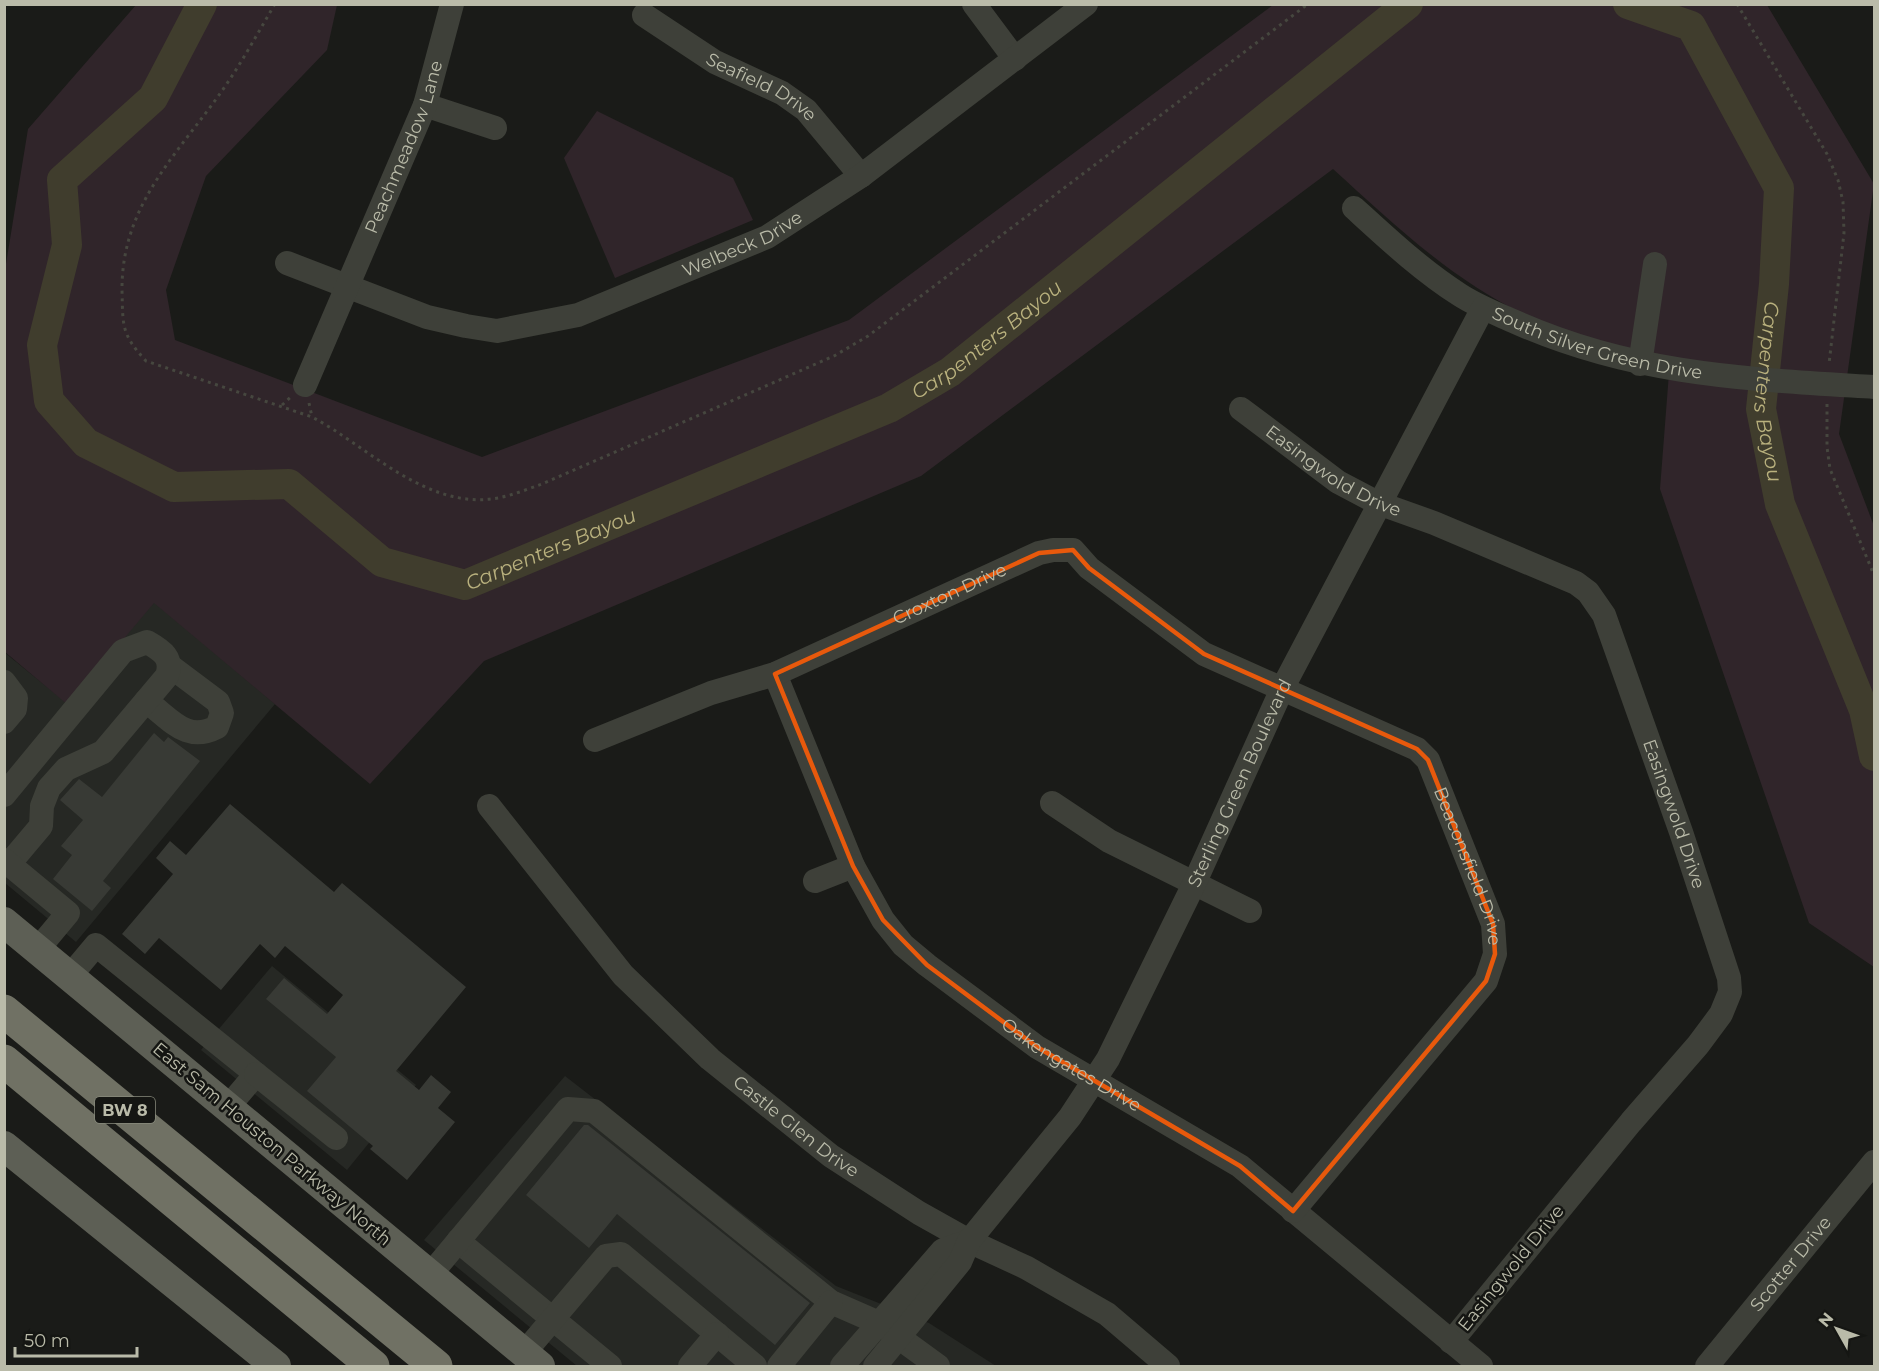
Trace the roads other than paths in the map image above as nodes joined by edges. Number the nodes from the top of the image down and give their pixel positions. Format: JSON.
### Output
{"nodes":[{"id":1,"x":452,"y":4,"type":"edge"},
{"id":2,"x":974,"y":4,"type":"edge"},
{"id":3,"x":1086,"y":4,"type":"edge"},
{"id":4,"x":644,"y":15,"type":"dead end"},
{"id":5,"x":1015,"y":58,"type":"junction"},
{"id":6,"x":425,"y":105,"type":"junction"},
{"id":7,"x":495,"y":128,"type":"dead end"},
{"id":8,"x":861,"y":176,"type":"junction"},
{"id":9,"x":1354,"y":208,"type":"dead end"},
{"id":10,"x":287,"y":263,"type":"dead end"},
{"id":11,"x":1655,"y":264,"type":"dead end"},
{"id":12,"x":346,"y":286,"type":"junction"},
{"id":13,"x":1483,"y":308,"type":"junction"},
{"id":14,"x":1640,"y":364,"type":"junction"},
{"id":15,"x":305,"y":385,"type":"dead end"},
{"id":16,"x":1875,"y":387,"type":"edge"},
{"id":17,"x":1241,"y":409,"type":"dead end"},
{"id":18,"x":1377,"y":503,"type":"junction"},
{"id":19,"x":170,"y":666,"type":"junction"},
{"id":20,"x":775,"y":674,"type":"junction"},
{"id":21,"x":4,"y":682,"type":"edge"},
{"id":22,"x":1282,"y":689,"type":"junction"},
{"id":23,"x":146,"y":701,"type":"junction"},
{"id":24,"x":4,"y":722,"type":"edge"},
{"id":25,"x":595,"y":740,"type":"dead end"},
{"id":26,"x":4,"y":795,"type":"edge"},
{"id":27,"x":1052,"y":803,"type":"dead end"},
{"id":28,"x":489,"y":806,"type":"dead end"},
{"id":29,"x":7,"y":862,"type":"edge"},
{"id":30,"x":853,"y":866,"type":"junction"},
{"id":31,"x":814,"y":881,"type":"dead end"},
{"id":32,"x":1194,"y":884,"type":"junction"},
{"id":33,"x":1250,"y":911,"type":"dead end"},
{"id":34,"x":4,"y":922,"type":"edge"},
{"id":35,"x":38,"y":949,"type":"junction"},
{"id":36,"x":70,"y":976,"type":"junction"},
{"id":37,"x":4,"y":997,"type":"edge"},
{"id":38,"x":4,"y":1011,"type":"edge"},
{"id":39,"x":4,"y":1061,"type":"edge"},
{"id":40,"x":256,"y":1074,"type":"junction"},
{"id":41,"x":1095,"y":1079,"type":"junction"},
{"id":42,"x":4,"y":1088,"type":"edge"},
{"id":43,"x":228,"y":1107,"type":"junction"},
{"id":44,"x":336,"y":1138,"type":"dead end"},
{"id":45,"x":4,"y":1146,"type":"edge"},
{"id":46,"x":1875,"y":1162,"type":"edge"},
{"id":47,"x":246,"y":1210,"type":"junction"},
{"id":48,"x":1293,"y":1210,"type":"junction"},
{"id":49,"x":209,"y":1230,"type":"junction"},
{"id":50,"x":458,"y":1241,"type":"junction"},
{"id":51,"x":969,"y":1241,"type":"junction"},
{"id":52,"x":430,"y":1275,"type":"junction"},
{"id":53,"x":831,"y":1302,"type":"junction"},
{"id":54,"x":552,"y":1320,"type":"junction"},
{"id":55,"x":879,"y":1323,"type":"junction"},
{"id":56,"x":717,"y":1334,"type":"junction"},
{"id":57,"x":900,"y":1336,"type":"junction"},
{"id":58,"x":1450,"y":1342,"type":"junction"},
{"id":59,"x":532,"y":1360,"type":"edge"},
{"id":60,"x":926,"y":1363,"type":"edge"},
{"id":61,"x":276,"y":1366,"type":"edge"},
{"id":62,"x":373,"y":1366,"type":"edge"},
{"id":63,"x":436,"y":1366,"type":"edge"},
{"id":64,"x":610,"y":1366,"type":"edge"},
{"id":65,"x":690,"y":1366,"type":"edge"},
{"id":66,"x":754,"y":1366,"type":"edge"},
{"id":67,"x":779,"y":1366,"type":"edge"},
{"id":68,"x":842,"y":1366,"type":"edge"},
{"id":69,"x":875,"y":1366,"type":"edge"},
{"id":70,"x":1168,"y":1366,"type":"edge"},
{"id":71,"x":1481,"y":1366,"type":"edge"},
{"id":72,"x":1707,"y":1366,"type":"edge"}],
"edges":[{"from":1,"to":6,"type":"street","name":"Peachmeadow Lane"},
{"from":2,"to":5,"type":"street"},
{"from":3,"to":5,"type":"street","name":"Welbeck Drive"},
{"from":4,"to":8,"type":"street","name":"Seafield Drive"},
{"from":5,"to":8,"type":"street","name":"Welbeck Drive"},
{"from":6,"to":7,"type":"street"},
{"from":6,"to":12,"type":"street","name":"Peachmeadow Lane"},
{"from":8,"to":12,"type":"street","name":"Welbeck Drive"},
{"from":9,"to":13,"type":"street","name":"South Silver Green Drive"},
{"from":10,"to":12,"type":"street"},
{"from":11,"to":14,"type":"street"},
{"from":12,"to":15,"type":"street","name":"Peachmeadow Lane"},
{"from":13,"to":14,"type":"street","name":"South Silver Green Drive"},
{"from":13,"to":18,"type":"street","name":"Sterling Green Boulevard"},
{"from":14,"to":16,"type":"street","name":"South Silver Green Drive"},
{"from":17,"to":18,"type":"street","name":"Easingwold Drive"},
{"from":18,"to":22,"type":"street","name":"Sterling Green Boulevard"},
{"from":18,"to":58,"type":"street","name":"Easingwold Drive"},
{"from":19,"to":23,"type":"street"},
{"from":19,"to":23,"type":"street"},
{"from":19,"to":26,"type":"street"},
{"from":20,"to":22,"type":"street","name":"Croxton Drive"},
{"from":20,"to":25,"type":"street","name":"Croxton Drive"},
{"from":20,"to":30,"type":"street","name":"Oakengates Drive"},
{"from":21,"to":24,"type":"street"},
{"from":22,"to":32,"type":"street","name":"Sterling Green Boulevard"},
{"from":22,"to":48,"type":"street","name":"Beaconsfield Drive"},
{"from":23,"to":29,"type":"street"},
{"from":27,"to":32,"type":"street"},
{"from":28,"to":51,"type":"street","name":"Castle Glen Drive"},
{"from":29,"to":35,"type":"street"},
{"from":30,"to":31,"type":"street"},
{"from":30,"to":41,"type":"street","name":"Oakengates Drive"},
{"from":32,"to":33,"type":"street"},
{"from":32,"to":41,"type":"street","name":"Sterling Green Boulevard"},
{"from":34,"to":35,"type":"main road","name":"East Sam Houston Parkway North"},
{"from":35,"to":36,"type":"main road","name":"East Sam Houston Parkway North"},
{"from":36,"to":40,"type":"street"},
{"from":36,"to":43,"type":"main road","name":"East Sam Houston Parkway North"},
{"from":37,"to":47,"type":"highway"},
{"from":38,"to":47,"type":"highway","number":"BW 8"},
{"from":39,"to":49,"type":"highway","number":"BW 8"},
{"from":40,"to":43,"type":"street"},
{"from":40,"to":44,"type":"street"},
{"from":41,"to":48,"type":"street","name":"Oakengates Drive"},
{"from":41,"to":51,"type":"street","name":"Sterling Green Boulevard"},
{"from":42,"to":49,"type":"highway"},
{"from":43,"to":52,"type":"main road","name":"East Sam Houston Parkway North"},
{"from":45,"to":61,"type":"main road"},
{"from":46,"to":72,"type":"street","name":"Scotter Drive"},
{"from":47,"to":63,"type":"highway","number":"BW 8"},
{"from":48,"to":58,"type":"street","name":"Oakengates Drive"},
{"from":49,"to":62,"type":"highway","number":"BW 8"},
{"from":50,"to":52,"type":"street"},
{"from":50,"to":53,"type":"street"},
{"from":50,"to":54,"type":"street"},
{"from":51,"to":55,"type":"street","name":"Sterling Green Boulevard"},
{"from":51,"to":57,"type":"street","name":"Sterling Green Boulevard"},
{"from":51,"to":70,"type":"street","name":"Castle Glen Drive"},
{"from":52,"to":59,"type":"main road","name":"East Sam Houston Parkway North"},
{"from":53,"to":55,"type":"street"},
{"from":53,"to":67,"type":"street"},
{"from":54,"to":56,"type":"street"},
{"from":54,"to":59,"type":"street"},
{"from":54,"to":64,"type":"street"},
{"from":55,"to":57,"type":"street"},
{"from":55,"to":68,"type":"street","name":"Sterling Green Boulevard"},
{"from":56,"to":65,"type":"street"},
{"from":56,"to":66,"type":"street"},
{"from":57,"to":60,"type":"street"},
{"from":57,"to":69,"type":"street","name":"Sterling Green Boulevard"},
{"from":58,"to":71,"type":"street","name":"Oakengates Drive"}]}
